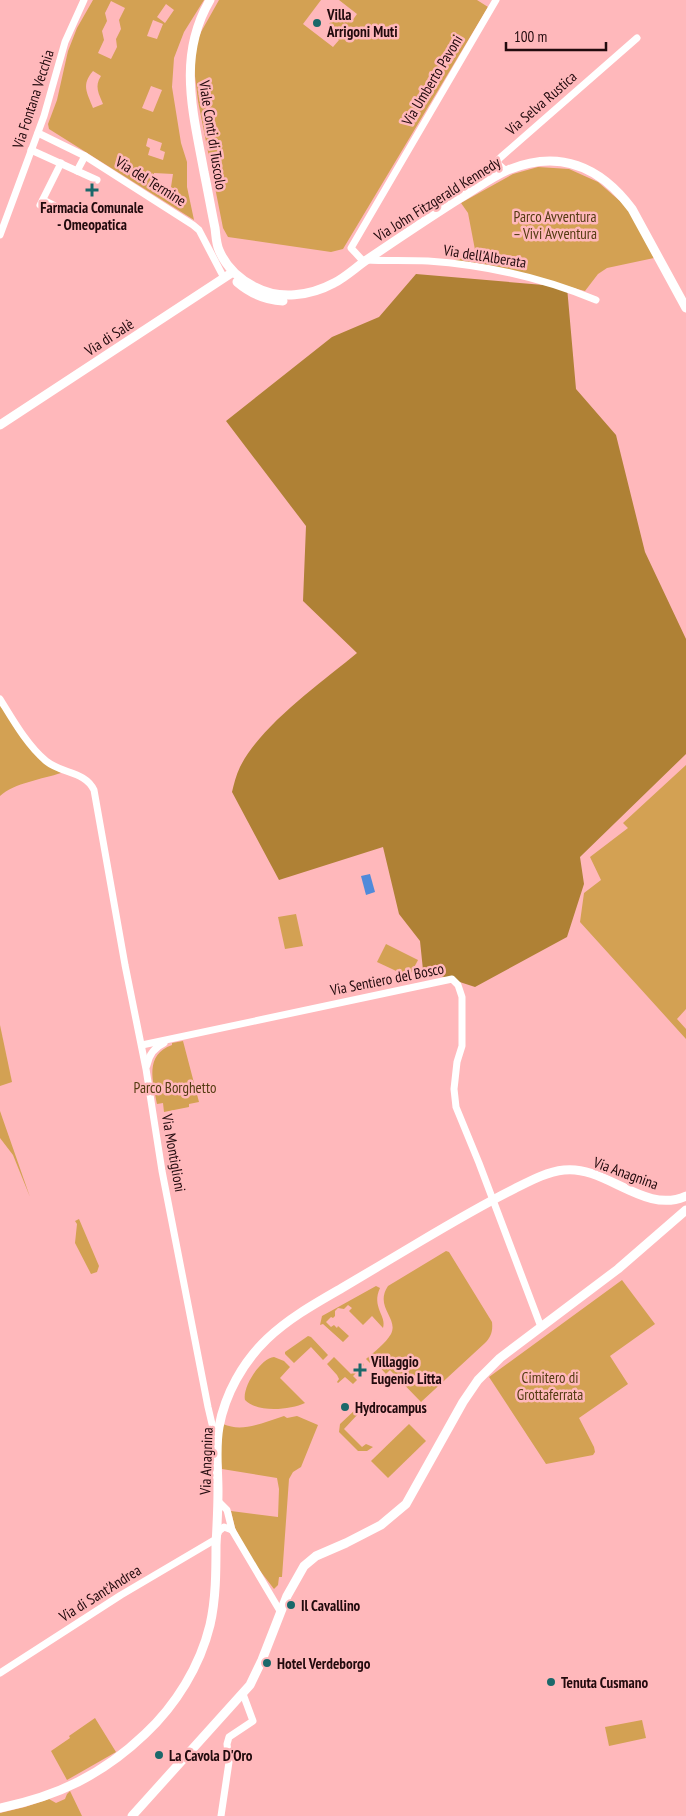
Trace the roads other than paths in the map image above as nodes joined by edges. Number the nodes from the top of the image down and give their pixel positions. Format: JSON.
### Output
{"nodes":[{"id":1,"x":84,"y":0,"type":"edge"},
{"id":2,"x":210,"y":0,"type":"edge"},
{"id":3,"x":496,"y":0,"type":"edge"},
{"id":4,"x":636,"y":38,"type":"dead end"},
{"id":5,"x":38,"y":134,"type":"junction"},
{"id":6,"x":31,"y":150,"type":"junction"},
{"id":7,"x":85,"y":156,"type":"junction"},
{"id":8,"x":61,"y":163,"type":"junction"},
{"id":9,"x":77,"y":171,"type":"junction"},
{"id":10,"x":506,"y":171,"type":"junction"},
{"id":11,"x":97,"y":180,"type":"dead end"},
{"id":12,"x":57,"y":207,"type":"dead end"},
{"id":13,"x":0,"y":235,"type":"edge"},
{"id":14,"x":365,"y":261,"type":"junction"},
{"id":15,"x":229,"y":275,"type":"junction"},
{"id":16,"x":596,"y":300,"type":"dead end"},
{"id":17,"x":686,"y":308,"type":"edge"},
{"id":18,"x":0,"y":425,"type":"edge"},
{"id":19,"x":0,"y":699,"type":"edge"},
{"id":20,"x":173,"y":1038,"type":"junction"},
{"id":21,"x":142,"y":1045,"type":"junction"},
{"id":22,"x":146,"y":1069,"type":"junction"},
{"id":23,"x":683,"y":1197,"type":"edge"},
{"id":24,"x":492,"y":1200,"type":"junction"},
{"id":25,"x":686,"y":1210,"type":"edge"},
{"id":26,"x":678,"y":1218,"type":"junction"},
{"id":27,"x":540,"y":1327,"type":"junction"},
{"id":28,"x":208,"y":1407,"type":"junction"},
{"id":29,"x":224,"y":1407,"type":"junction"},
{"id":30,"x":217,"y":1446,"type":"junction"},
{"id":31,"x":218,"y":1501,"type":"junction"},
{"id":32,"x":218,"y":1512,"type":"junction"},
{"id":33,"x":232,"y":1530,"type":"junction"},
{"id":34,"x":216,"y":1539,"type":"junction"},
{"id":35,"x":280,"y":1611,"type":"junction"},
{"id":36,"x":0,"y":1673,"type":"edge"},
{"id":37,"x":243,"y":1694,"type":"junction"},
{"id":38,"x":0,"y":1808,"type":"edge"},
{"id":39,"x":132,"y":1816,"type":"edge"},
{"id":40,"x":221,"y":1816,"type":"edge"}],
"edges":[{"from":1,"to":5,"type":"street","name":"Via Fontana Vecchia"},
{"from":2,"to":15,"type":"main road","name":"Viale Conti di Tuscolo"},
{"from":3,"to":14,"type":"street","name":"Via Umberto Pavoni"},
{"from":4,"to":10,"type":"street","name":"Via Selva Rustica"},
{"from":5,"to":6,"type":"street","name":"Via Fontana Vecchia"},
{"from":5,"to":7,"type":"street","name":"Via del Termine"},
{"from":6,"to":8,"type":"street"},
{"from":6,"to":13,"type":"street","name":"Via Fontana Vecchia"},
{"from":7,"to":9,"type":"street"},
{"from":7,"to":15,"type":"street","name":"Via del Termine"},
{"from":8,"to":9,"type":"street"},
{"from":8,"to":12,"type":"street"},
{"from":9,"to":11,"type":"street"},
{"from":10,"to":14,"type":"main road","name":"Via John Fitzgerald Kennedy"},
{"from":10,"to":17,"type":"main road","name":"Via John Fitzgerald Kennedy"},
{"from":14,"to":15,"type":"main road","name":"Via John Fitzgerald Kennedy"},
{"from":14,"to":16,"type":"street","name":"Via dell'Alberata"},
{"from":15,"to":18,"type":"main road","name":"Via di Salè"},
{"from":19,"to":21,"type":"street","name":"Via Montiglioni"},
{"from":20,"to":21,"type":"street","name":"Via Sentiero del Bosco"},
{"from":20,"to":22,"type":"street","name":"Via Sentiero del Bosco"},
{"from":20,"to":24,"type":"street","name":"Via Sentiero del Bosco"},
{"from":21,"to":22,"type":"street","name":"Via Montiglioni"},
{"from":22,"to":28,"type":"street","name":"Via Montiglioni"},
{"from":23,"to":24,"type":"main road","name":"Via Anagnina"},
{"from":23,"to":26,"type":"main road"},
{"from":24,"to":27,"type":"street","name":"Via Sentiero del Bosco"},
{"from":24,"to":29,"type":"main road","name":"Via Anagnina"},
{"from":25,"to":26,"type":"main road"},
{"from":26,"to":27,"type":"main road"},
{"from":27,"to":35,"type":"main road"},
{"from":28,"to":29,"type":"street"},
{"from":28,"to":30,"type":"street","name":"Via Montiglioni"},
{"from":29,"to":30,"type":"main road","name":"Via Anagnina"},
{"from":30,"to":31,"type":"main road","name":"Via Anagnina"},
{"from":31,"to":32,"type":"main road","name":"Via Anagnina"},
{"from":31,"to":33,"type":"street"},
{"from":32,"to":33,"type":"street"},
{"from":32,"to":34,"type":"main road","name":"Via Anagnina"},
{"from":33,"to":34,"type":"street","name":"Via di Sant'Andrea"},
{"from":33,"to":35,"type":"street"},
{"from":34,"to":36,"type":"street","name":"Via di Sant'Andrea"},
{"from":34,"to":38,"type":"main road","name":"Via Anagnina"},
{"from":35,"to":37,"type":"main road"},
{"from":37,"to":39,"type":"main road"},
{"from":37,"to":40,"type":"street"}]}
